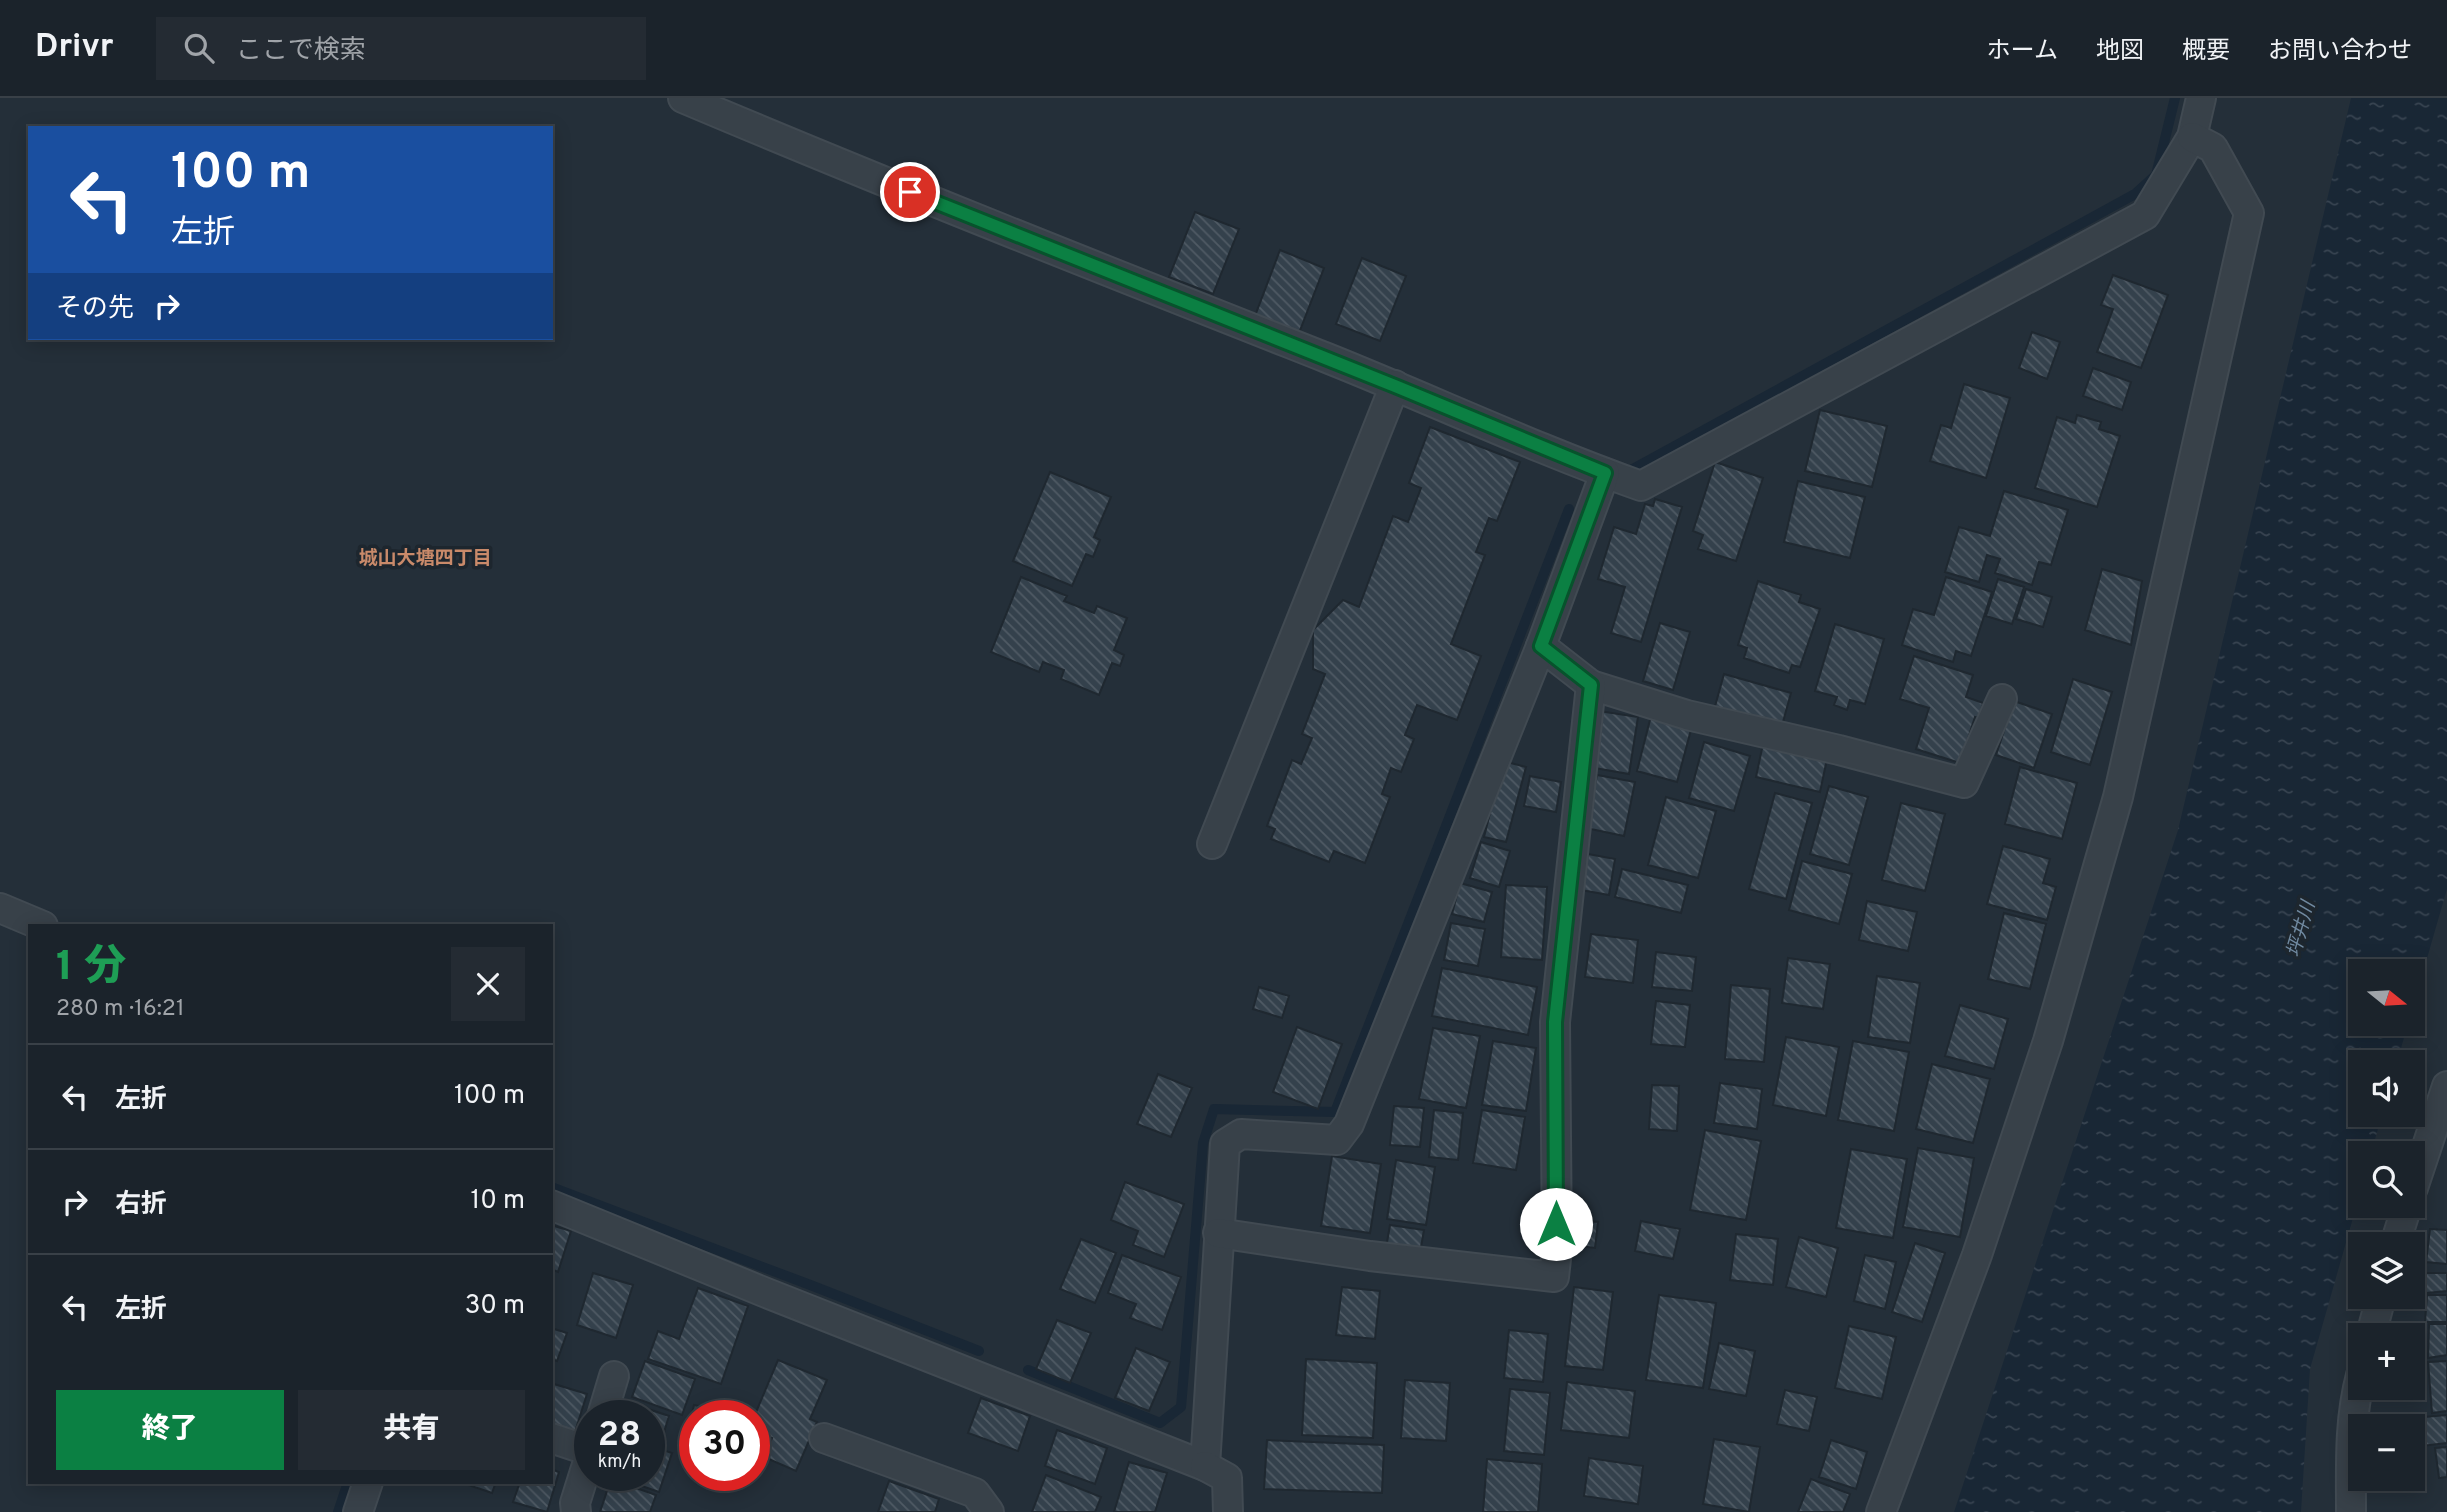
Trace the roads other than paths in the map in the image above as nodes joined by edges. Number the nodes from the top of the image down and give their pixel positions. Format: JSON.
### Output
{"nodes":[{"id":1,"x":683,"y":98,"type":"edge"},
{"id":2,"x":2200,"y":98,"type":"edge"},
{"id":3,"x":2192,"y":137,"type":"junction"},
{"id":4,"x":1395,"y":386,"type":"junction"},
{"id":5,"x":1605,"y":473,"type":"junction"},
{"id":6,"x":1541,"y":646,"type":"junction"},
{"id":7,"x":1591,"y":685,"type":"junction"},
{"id":8,"x":2002,"y":699,"type":"dead end"},
{"id":9,"x":1212,"y":844,"type":"dead end"},
{"id":10,"x":0,"y":908,"type":"edge"},
{"id":11,"x":38,"y":924,"type":"edge"},
{"id":12,"x":2447,"y":1086,"type":"edge"},
{"id":13,"x":2425,"y":1152,"type":"edge"},
{"id":14,"x":553,"y":1206,"type":"edge"},
{"id":15,"x":1219,"y":1233,"type":"junction"},
{"id":16,"x":614,"y":1376,"type":"dead end"},
{"id":17,"x":607,"y":1400,"type":"edge"},
{"id":18,"x":2354,"y":1400,"type":"edge"},
{"id":19,"x":824,"y":1438,"type":"dead end"},
{"id":20,"x":553,"y":1439,"type":"edge"},
{"id":21,"x":574,"y":1447,"type":"edge"},
{"id":22,"x":1205,"y":1466,"type":"junction"},
{"id":23,"x":367,"y":1484,"type":"edge"},
{"id":24,"x":579,"y":1491,"type":"edge"},
{"id":25,"x":358,"y":1512,"type":"edge"},
{"id":26,"x":576,"y":1512,"type":"edge"},
{"id":27,"x":989,"y":1512,"type":"edge"},
{"id":28,"x":1228,"y":1512,"type":"edge"},
{"id":29,"x":1881,"y":1512,"type":"edge"},
{"id":30,"x":2351,"y":1512,"type":"edge"}],
"edges":[{"from":1,"to":4,"type":"street"},
{"from":2,"to":3,"type":"street"},
{"from":3,"to":5,"type":"street"},
{"from":3,"to":29,"type":"street"},
{"from":4,"to":5,"type":"street"},
{"from":4,"to":9,"type":"street"},
{"from":5,"to":6,"type":"street"},
{"from":6,"to":7,"type":"street"},
{"from":6,"to":15,"type":"street"},
{"from":7,"to":8,"type":"street"},
{"from":7,"to":15,"type":"street"},
{"from":10,"to":11,"type":"street"},
{"from":12,"to":13,"type":"street"},
{"from":14,"to":22,"type":"street"},
{"from":15,"to":22,"type":"street"},
{"from":16,"to":17,"type":"street"},
{"from":18,"to":30,"type":"street"},
{"from":19,"to":27,"type":"street"},
{"from":20,"to":21,"type":"street"},
{"from":22,"to":28,"type":"street"},
{"from":23,"to":25,"type":"street"},
{"from":24,"to":26,"type":"street"}]}
